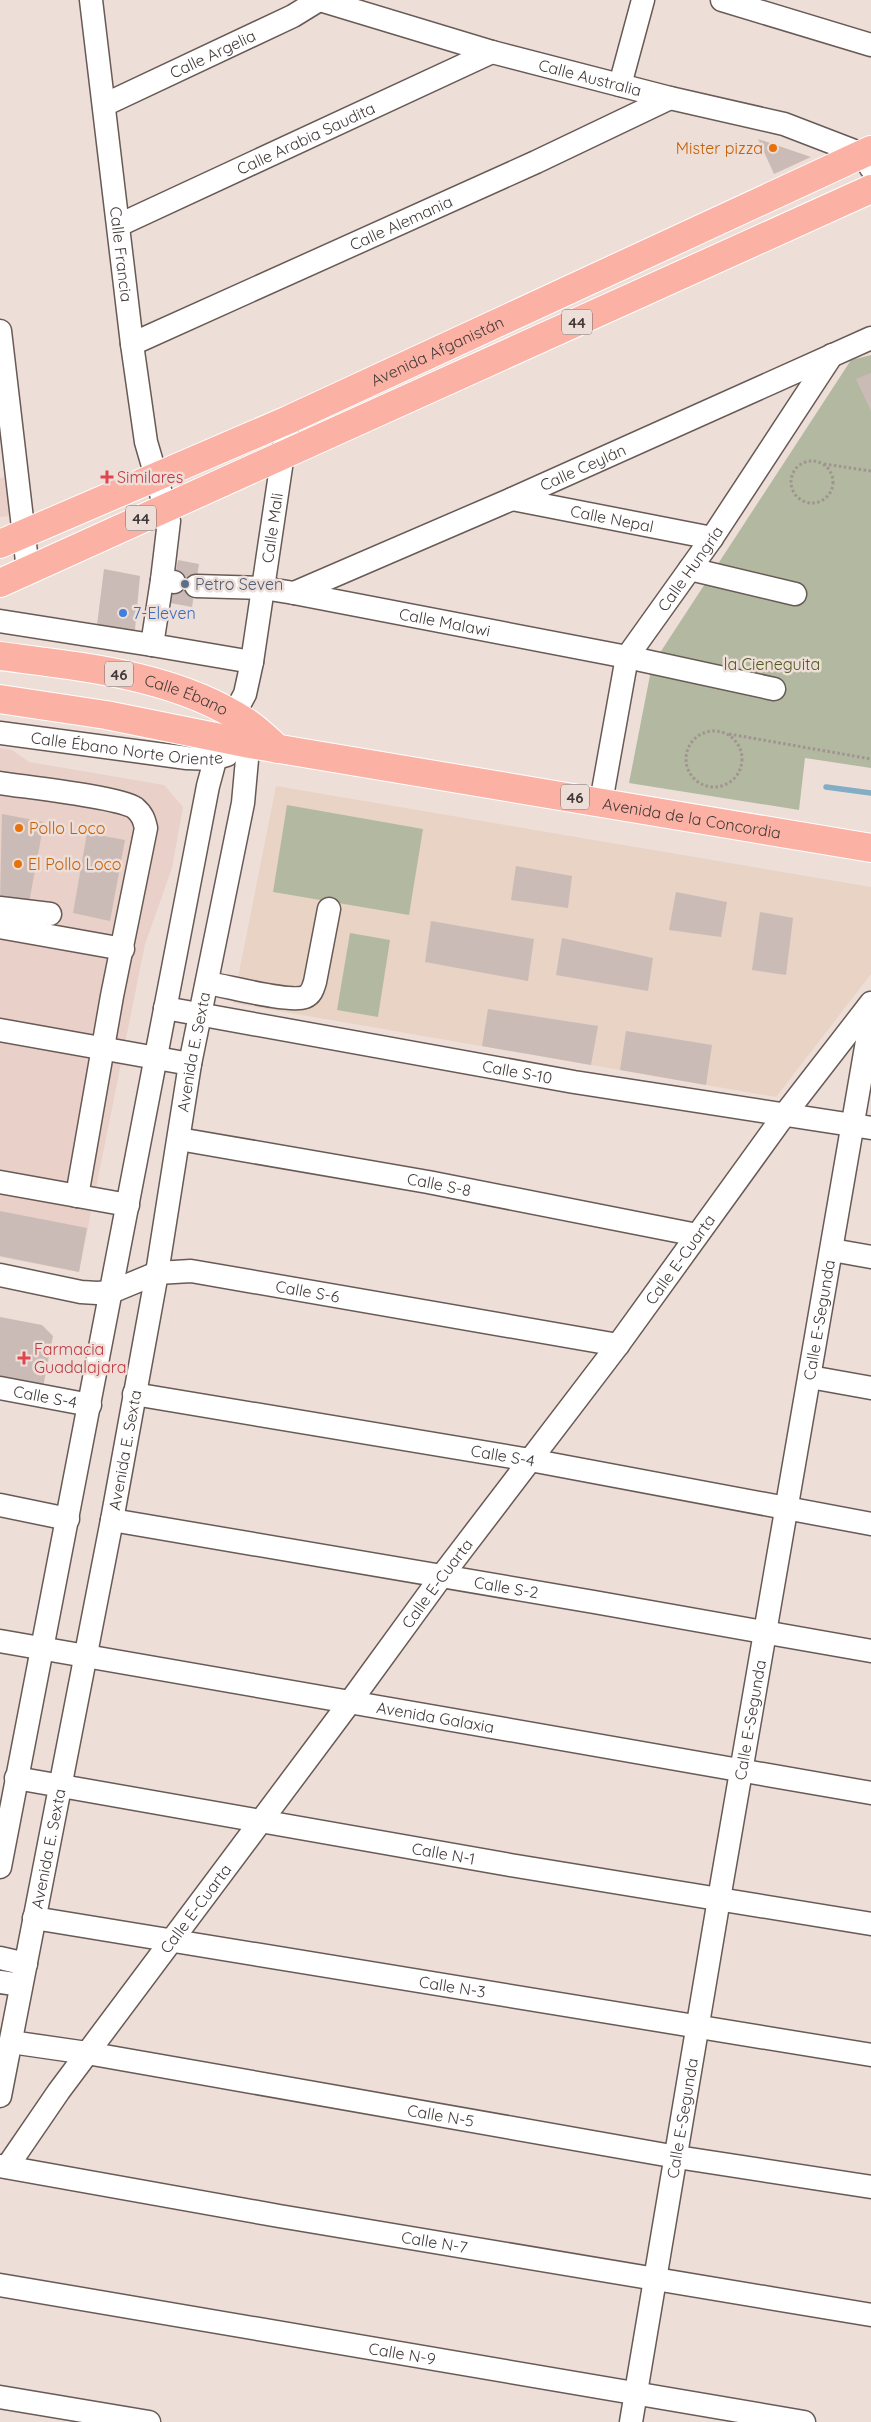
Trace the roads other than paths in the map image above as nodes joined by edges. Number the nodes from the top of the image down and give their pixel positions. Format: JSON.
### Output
{"nodes":[{"id":1,"x":91,"y":0,"type":"edge"},
{"id":2,"x":319,"y":0,"type":"edge"},
{"id":3,"x":643,"y":0,"type":"edge"},
{"id":4,"x":722,"y":0,"type":"edge"},
{"id":5,"x":871,"y":45,"type":"edge"},
{"id":6,"x":492,"y":52,"type":"junction"},
{"id":7,"x":620,"y":85,"type":"junction"},
{"id":8,"x":670,"y":98,"type":"junction"},
{"id":9,"x":104,"y":105,"type":"junction"},
{"id":10,"x":868,"y":157,"type":"edge"},
{"id":11,"x":871,"y":189,"type":"edge"},
{"id":12,"x":119,"y":225,"type":"junction"},
{"id":13,"x":0,"y":331,"type":"edge"},
{"id":14,"x":871,"y":338,"type":"edge"},
{"id":15,"x":132,"y":344,"type":"junction"},
{"id":16,"x":832,"y":355,"type":"junction"},
{"id":17,"x":288,"y":420,"type":"junction"},
{"id":18,"x":8,"y":450,"type":"edge"},
{"id":19,"x":283,"y":455,"type":"junction"},
{"id":20,"x":155,"y":477,"type":"junction"},
{"id":21,"x":512,"y":499,"type":"junction"},
{"id":22,"x":165,"y":507,"type":"junction"},
{"id":23,"x":712,"y":538,"type":"junction"},
{"id":24,"x":12,"y":540,"type":"edge"},
{"id":25,"x":690,"y":569,"type":"junction"},
{"id":26,"x":28,"y":570,"type":"junction"},
{"id":27,"x":0,"y":583,"type":"edge"},
{"id":28,"x":196,"y":586,"type":"dead end"},
{"id":29,"x":263,"y":588,"type":"junction"},
{"id":30,"x":294,"y":592,"type":"junction"},
{"id":31,"x":796,"y":594,"type":"dead end"},
{"id":32,"x":0,"y":621,"type":"edge"},
{"id":33,"x":152,"y":645,"type":"junction"},
{"id":34,"x":0,"y":656,"type":"edge"},
{"id":35,"x":627,"y":657,"type":"junction"},
{"id":36,"x":252,"y":662,"type":"junction"},
{"id":37,"x":774,"y":689,"type":"dead end"},
{"id":38,"x":0,"y":699,"type":"edge"},
{"id":39,"x":245,"y":719,"type":"junction"},
{"id":40,"x":0,"y":733,"type":"edge"},
{"id":41,"x":217,"y":749,"type":"junction"},
{"id":42,"x":1,"y":786,"type":"edge"},
{"id":43,"x":601,"y":802,"type":"junction"},
{"id":44,"x":871,"y":848,"type":"edge"},
{"id":45,"x":0,"y":908,"type":"edge"},
{"id":46,"x":329,"y":909,"type":"dead end"},
{"id":47,"x":50,"y":914,"type":"dead end"},
{"id":48,"x":0,"y":927,"type":"edge"},
{"id":49,"x":123,"y":950,"type":"junction"},
{"id":50,"x":207,"y":983,"type":"junction"},
{"id":51,"x":871,"y":1003,"type":"edge"},
{"id":52,"x":165,"y":1008,"type":"junction"},
{"id":53,"x":200,"y":1015,"type":"junction"},
{"id":54,"x":871,"y":1018,"type":"edge"},
{"id":55,"x":0,"y":1030,"type":"edge"},
{"id":56,"x":103,"y":1048,"type":"junction"},
{"id":57,"x":156,"y":1058,"type":"junction"},
{"id":58,"x":190,"y":1064,"type":"junction"},
{"id":59,"x":785,"y":1114,"type":"junction"},
{"id":60,"x":862,"y":1126,"type":"edge"},
{"id":61,"x":179,"y":1139,"type":"junction"},
{"id":62,"x":0,"y":1182,"type":"edge"},
{"id":63,"x":77,"y":1196,"type":"junction"},
{"id":64,"x":128,"y":1205,"type":"junction"},
{"id":65,"x":697,"y":1235,"type":"junction"},
{"id":66,"x":832,"y":1250,"type":"junction"},
{"id":67,"x":871,"y":1257,"type":"edge"},
{"id":68,"x":156,"y":1273,"type":"junction"},
{"id":69,"x":0,"y":1275,"type":"edge"},
{"id":70,"x":111,"y":1292,"type":"junction"},
{"id":71,"x":618,"y":1345,"type":"junction"},
{"id":72,"x":810,"y":1377,"type":"junction"},
{"id":73,"x":0,"y":1388,"type":"edge"},
{"id":74,"x":871,"y":1388,"type":"edge"},
{"id":75,"x":134,"y":1394,"type":"junction"},
{"id":76,"x":90,"y":1405,"type":"junction"},
{"id":77,"x":530,"y":1460,"type":"junction"},
{"id":78,"x":0,"y":1505,"type":"edge"},
{"id":79,"x":786,"y":1510,"type":"junction"},
{"id":80,"x":68,"y":1519,"type":"junction"},
{"id":81,"x":112,"y":1520,"type":"junction"},
{"id":82,"x":871,"y":1524,"type":"edge"},
{"id":83,"x":441,"y":1577,"type":"junction"},
{"id":84,"x":765,"y":1633,"type":"junction"},
{"id":85,"x":0,"y":1641,"type":"edge"},
{"id":86,"x":43,"y":1650,"type":"junction"},
{"id":87,"x":871,"y":1652,"type":"edge"},
{"id":88,"x":86,"y":1657,"type":"junction"},
{"id":89,"x":350,"y":1702,"type":"junction"},
{"id":90,"x":741,"y":1771,"type":"junction"},
{"id":91,"x":16,"y":1778,"type":"junction"},
{"id":92,"x":60,"y":1787,"type":"junction"},
{"id":93,"x":871,"y":1793,"type":"edge"},
{"id":94,"x":261,"y":1821,"type":"junction"},
{"id":95,"x":0,"y":1867,"type":"edge"},
{"id":96,"x":719,"y":1899,"type":"junction"},
{"id":97,"x":34,"y":1918,"type":"junction"},
{"id":98,"x":871,"y":1924,"type":"edge"},
{"id":99,"x":172,"y":1939,"type":"junction"},
{"id":100,"x":0,"y":1958,"type":"edge"},
{"id":101,"x":16,"y":1977,"type":"edge"},
{"id":102,"x":697,"y":2026,"type":"junction"},
{"id":103,"x":11,"y":2042,"type":"junction"},
{"id":104,"x":87,"y":2053,"type":"junction"},
{"id":105,"x":871,"y":2055,"type":"edge"},
{"id":106,"x":0,"y":2096,"type":"edge"},
{"id":107,"x":677,"y":2156,"type":"junction"},
{"id":108,"x":4,"y":2166,"type":"edge"},
{"id":109,"x":871,"y":2187,"type":"edge"},
{"id":110,"x":654,"y":2278,"type":"junction"},
{"id":111,"x":0,"y":2285,"type":"edge"},
{"id":112,"x":871,"y":2315,"type":"edge"},
{"id":113,"x":636,"y":2394,"type":"junction"},
{"id":114,"x":0,"y":2397,"type":"edge"},
{"id":115,"x":149,"y":2422,"type":"edge"},
{"id":116,"x":631,"y":2422,"type":"edge"},
{"id":117,"x":804,"y":2422,"type":"edge"}],
"edges":[{"from":1,"to":9,"type":"street","name":"Calle Francia"},
{"from":2,"to":6,"type":"street","name":"Calle Australia"},
{"from":2,"to":9,"type":"street","name":"Calle Argelia"},
{"from":3,"to":7,"type":"street"},
{"from":4,"to":5,"type":"street"},
{"from":6,"to":7,"type":"street","name":"Calle Australia"},
{"from":6,"to":12,"type":"street","name":"Calle Arabia Saudita"},
{"from":7,"to":8,"type":"street","name":"Calle Australia"},
{"from":8,"to":10,"type":"street","name":"Calle Australia"},
{"from":8,"to":15,"type":"street","name":"Calle Alemania"},
{"from":9,"to":12,"type":"street","name":"Calle Francia"},
{"from":10,"to":17,"type":"main road","name":"Avenida Afganistán","number":"44"},
{"from":11,"to":19,"type":"main road","name":"Avenida Afganistán","number":"44"},
{"from":12,"to":15,"type":"street","name":"Calle Francia"},
{"from":13,"to":18,"type":"street"},
{"from":14,"to":16,"type":"street","name":"Calle Ceylán"},
{"from":15,"to":20,"type":"street","name":"Calle Francia"},
{"from":16,"to":21,"type":"street","name":"Calle Ceylán"},
{"from":16,"to":23,"type":"street","name":"Calle Hungría"},
{"from":17,"to":19,"type":"street","name":"Calle Mali"},
{"from":17,"to":20,"type":"main road","name":"Avenida Afganistán","number":"44"},
{"from":18,"to":24,"type":"street"},
{"from":19,"to":22,"type":"main road","name":"Avenida Afganistán","number":"44"},
{"from":19,"to":29,"type":"street","name":"Calle Mali"},
{"from":20,"to":22,"type":"street","name":"Calle Francia"},
{"from":20,"to":24,"type":"main road","name":"Avenida Afganistán","number":"44"},
{"from":21,"to":23,"type":"street","name":"Calle Nepal"},
{"from":21,"to":30,"type":"street","name":"Calle Ceylán"},
{"from":22,"to":26,"type":"main road","name":"Avenida Afganistán","number":"44"},
{"from":22,"to":33,"type":"street","name":"Calle Francia"},
{"from":23,"to":25,"type":"street","name":"Calle Hungría"},
{"from":24,"to":26,"type":"street"},
{"from":25,"to":31,"type":"street"},
{"from":25,"to":35,"type":"street","name":"Calle Hungría"},
{"from":26,"to":27,"type":"main road","name":"Avenida Afganistán","number":"44"},
{"from":28,"to":29,"type":"street","name":"Calle Malawi"},
{"from":29,"to":30,"type":"street","name":"Calle Malawi"},
{"from":29,"to":36,"type":"street","name":"Calle Mali"},
{"from":30,"to":35,"type":"street","name":"Calle Malawi"},
{"from":32,"to":33,"type":"street"},
{"from":33,"to":36,"type":"street"},
{"from":34,"to":39,"type":"main road","name":"Calle Ébano","number":"46"},
{"from":35,"to":37,"type":"street","name":"Calle Malawi"},
{"from":35,"to":43,"type":"street","name":"Calle Hungría"},
{"from":36,"to":39,"type":"street","name":"Calle Mali"},
{"from":38,"to":41,"type":"main road","name":"Calle Ébano","number":"46"},
{"from":39,"to":41,"type":"main road","name":"Calle Ébano","number":"46"},
{"from":39,"to":43,"type":"main road","name":"Avenida de la Concordia","number":"46"},
{"from":39,"to":50,"type":"street","name":"Avenida E. Sexta"},
{"from":40,"to":41,"type":"street","name":"Calle Ébano Norte Oriente"},
{"from":41,"to":52,"type":"street"},
{"from":42,"to":49,"type":"street"},
{"from":43,"to":44,"type":"main road","name":"Avenida de la Concordia","number":"46"},
{"from":45,"to":47,"type":"street"},
{"from":46,"to":50,"type":"street"},
{"from":48,"to":49,"type":"street"},
{"from":49,"to":56,"type":"street"},
{"from":50,"to":53,"type":"street","name":"Avenida E. Sexta"},
{"from":51,"to":59,"type":"street","name":"Calle E-Cuarta"},
{"from":52,"to":53,"type":"street","name":"Calle S-10"},
{"from":52,"to":57,"type":"street"},
{"from":53,"to":58,"type":"street","name":"Avenida E. Sexta"},
{"from":53,"to":59,"type":"street","name":"Calle S-10"},
{"from":54,"to":60,"type":"street","name":"Calle E-Segunda"},
{"from":55,"to":56,"type":"street"},
{"from":56,"to":57,"type":"street"},
{"from":56,"to":63,"type":"street"},
{"from":57,"to":58,"type":"street"},
{"from":57,"to":64,"type":"street"},
{"from":58,"to":61,"type":"street","name":"Avenida E. Sexta"},
{"from":59,"to":60,"type":"street","name":"Calle S-10"},
{"from":59,"to":65,"type":"street","name":"Calle E-Cuarta"},
{"from":60,"to":66,"type":"street","name":"Calle E-Segunda"},
{"from":61,"to":65,"type":"street","name":"Calle S-8"},
{"from":61,"to":68,"type":"street","name":"Avenida E. Sexta"},
{"from":62,"to":63,"type":"street"},
{"from":63,"to":64,"type":"street"},
{"from":64,"to":70,"type":"street"},
{"from":65,"to":71,"type":"street","name":"Calle E-Cuarta"},
{"from":66,"to":67,"type":"street"},
{"from":66,"to":72,"type":"street","name":"Calle E-Segunda"},
{"from":68,"to":70,"type":"street","name":"Calle S-6"},
{"from":68,"to":71,"type":"street","name":"Calle S-6"},
{"from":68,"to":75,"type":"street","name":"Avenida E. Sexta"},
{"from":69,"to":70,"type":"street","name":"Calle S-6"},
{"from":70,"to":76,"type":"street"},
{"from":71,"to":77,"type":"street","name":"Calle E-Cuarta"},
{"from":72,"to":74,"type":"street"},
{"from":72,"to":79,"type":"street","name":"Calle E-Segunda"},
{"from":73,"to":76,"type":"street","name":"Calle S-4"},
{"from":75,"to":77,"type":"street","name":"Calle S-4"},
{"from":75,"to":81,"type":"street","name":"Avenida E. Sexta"},
{"from":76,"to":80,"type":"street"},
{"from":77,"to":79,"type":"street","name":"Calle S-4"},
{"from":77,"to":83,"type":"street","name":"Calle E-Cuarta"},
{"from":78,"to":80,"type":"street"},
{"from":79,"to":82,"type":"street","name":"Calle S-4"},
{"from":79,"to":84,"type":"street","name":"Calle E-Segunda"},
{"from":80,"to":86,"type":"street"},
{"from":81,"to":83,"type":"street","name":"Calle S-2"},
{"from":81,"to":88,"type":"street","name":"Avenida E. Sexta"},
{"from":83,"to":84,"type":"street","name":"Calle S-2"},
{"from":83,"to":89,"type":"street","name":"Calle E-Cuarta"},
{"from":84,"to":87,"type":"street","name":"Calle S-2"},
{"from":84,"to":90,"type":"street","name":"Calle E-Segunda"},
{"from":85,"to":86,"type":"street","name":"Avenida Galaxia"},
{"from":86,"to":88,"type":"street","name":"Avenida Galaxia"},
{"from":86,"to":91,"type":"street"},
{"from":88,"to":89,"type":"street","name":"Avenida Galaxia"},
{"from":88,"to":92,"type":"street","name":"Avenida E. Sexta"},
{"from":89,"to":90,"type":"street","name":"Avenida Galaxia"},
{"from":89,"to":94,"type":"street","name":"Calle E-Cuarta"},
{"from":90,"to":93,"type":"street","name":"Avenida Galaxia"},
{"from":90,"to":96,"type":"street","name":"Calle E-Segunda"},
{"from":91,"to":92,"type":"street","name":"Calle N-1"},
{"from":91,"to":95,"type":"street"},
{"from":92,"to":94,"type":"street","name":"Calle N-1"},
{"from":92,"to":97,"type":"street","name":"Avenida E. Sexta"},
{"from":94,"to":96,"type":"street","name":"Calle N-1"},
{"from":94,"to":99,"type":"street","name":"Calle E-Cuarta"},
{"from":96,"to":98,"type":"street","name":"Calle N-1"},
{"from":96,"to":102,"type":"street","name":"Calle E-Segunda"},
{"from":97,"to":99,"type":"street","name":"Calle N-3"},
{"from":97,"to":101,"type":"street","name":"Avenida E. Sexta"},
{"from":99,"to":102,"type":"street","name":"Calle N-3"},
{"from":99,"to":104,"type":"street","name":"Calle E-Cuarta"},
{"from":100,"to":101,"type":"street"},
{"from":101,"to":103,"type":"street","name":"Avenida E. Sexta"},
{"from":102,"to":105,"type":"street","name":"Calle N-3"},
{"from":102,"to":107,"type":"street","name":"Calle E-Segunda"},
{"from":103,"to":104,"type":"street","name":"Calle N-5"},
{"from":103,"to":106,"type":"street","name":"Avenida E. Sexta"},
{"from":104,"to":107,"type":"street","name":"Calle N-5"},
{"from":104,"to":108,"type":"street","name":"Calle E-Cuarta"},
{"from":107,"to":109,"type":"street","name":"Calle N-5"},
{"from":107,"to":110,"type":"street","name":"Calle E-Segunda"},
{"from":108,"to":110,"type":"street","name":"Calle N-7"},
{"from":110,"to":112,"type":"street","name":"Calle N-7"},
{"from":110,"to":113,"type":"street","name":"Calle E-Segunda"},
{"from":111,"to":113,"type":"street","name":"Calle N-9"},
{"from":113,"to":116,"type":"street","name":"Calle E-Segunda"},
{"from":113,"to":117,"type":"street","name":"Calle N-9"},
{"from":114,"to":115,"type":"street"}]}
